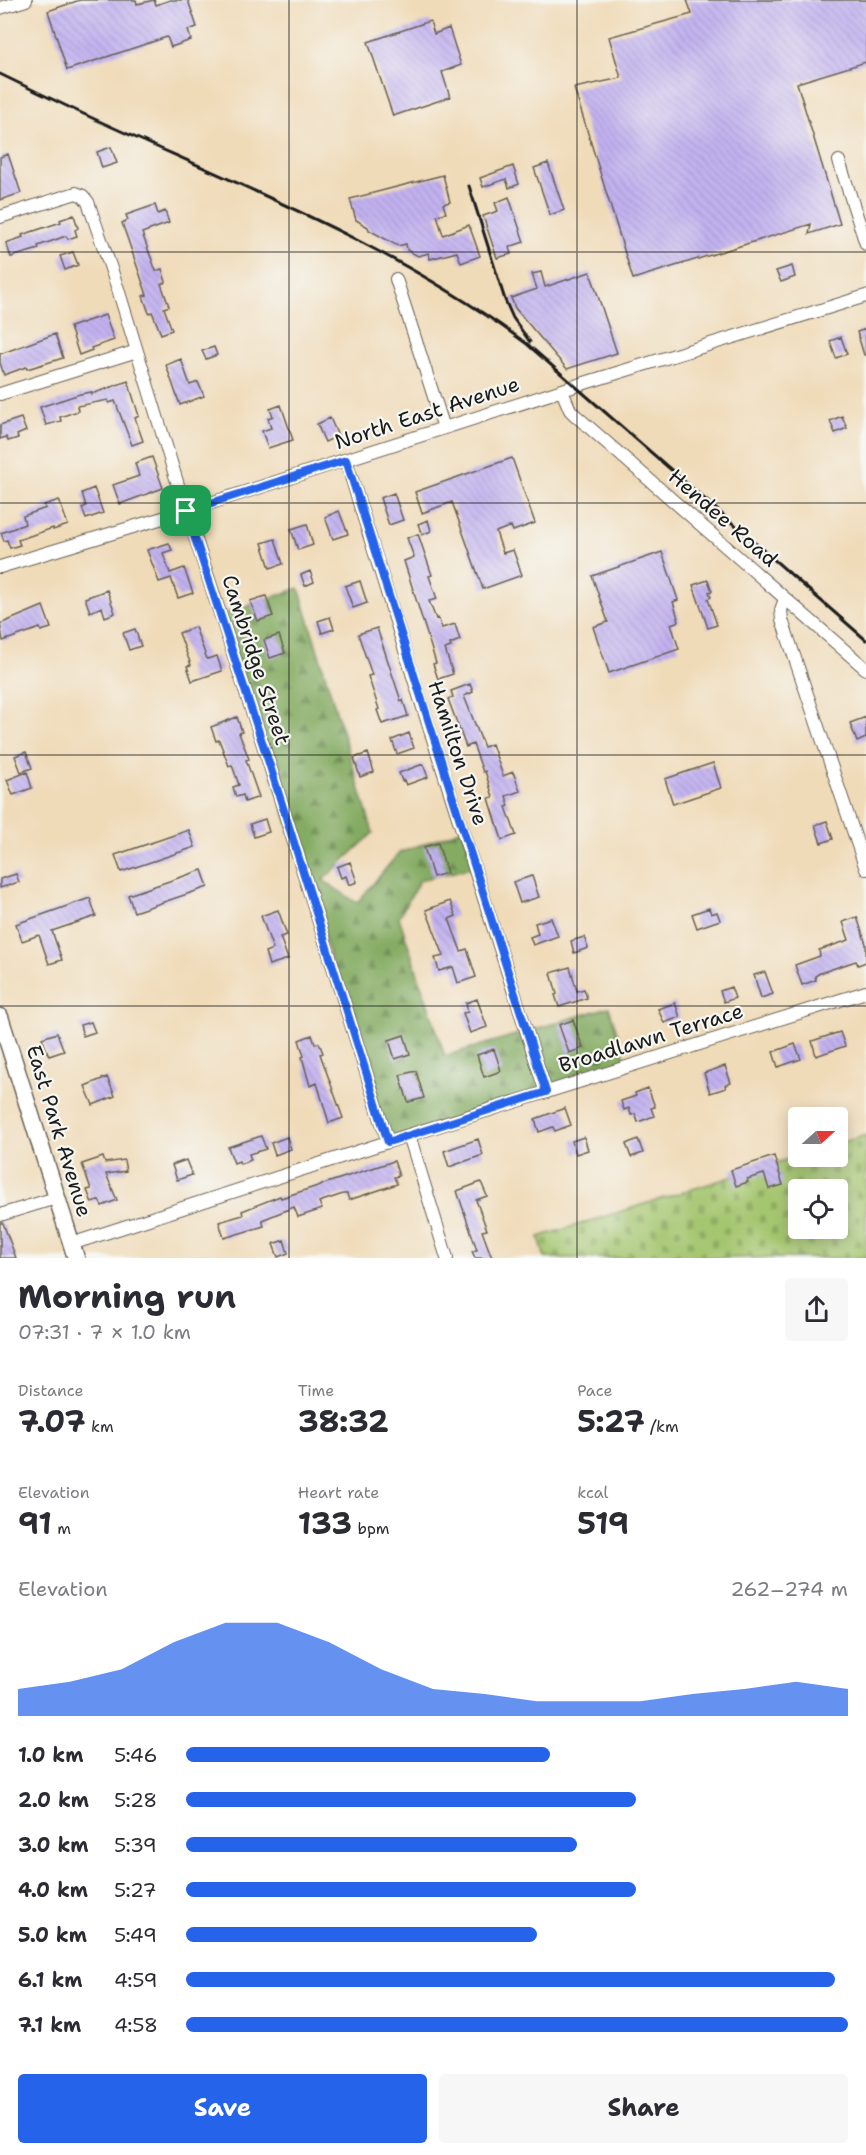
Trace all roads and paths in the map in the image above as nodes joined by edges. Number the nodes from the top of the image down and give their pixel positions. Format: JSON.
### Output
{"nodes":[{"id":1,"x":26,"y":0,"type":"edge"},
{"id":2,"x":0,"y":8,"type":"edge"},
{"id":3,"x":839,"y":161,"type":"dead end"},
{"id":4,"x":0,"y":217,"type":"edge"},
{"id":5,"x":866,"y":244,"type":"edge"},
{"id":6,"x":396,"y":279,"type":"dead end"},
{"id":7,"x":866,"y":296,"type":"edge"},
{"id":8,"x":137,"y":351,"type":"junction"},
{"id":9,"x":562,"y":391,"type":"junction"},
{"id":10,"x":0,"y":394,"type":"edge"},
{"id":11,"x":444,"y":428,"type":"junction"},
{"id":12,"x":346,"y":460,"type":"junction"},
{"id":13,"x":186,"y":511,"type":"junction"},
{"id":14,"x":0,"y":567,"type":"edge"},
{"id":15,"x":785,"y":599,"type":"junction"},
{"id":16,"x":866,"y":669,"type":"edge"},
{"id":17,"x":866,"y":869,"type":"edge"},
{"id":18,"x":866,"y":992,"type":"edge"},
{"id":19,"x":0,"y":1017,"type":"edge"},
{"id":20,"x":546,"y":1092,"type":"junction"},
{"id":21,"x":409,"y":1135,"type":"junction"},
{"id":22,"x":388,"y":1142,"type":"junction"},
{"id":23,"x":56,"y":1198,"type":"junction"},
{"id":24,"x":0,"y":1215,"type":"edge"},
{"id":25,"x":74,"y":1251,"type":"edge"},
{"id":26,"x":447,"y":1258,"type":"edge"}],
"edges":[{"from":1,"to":2,"type":"street"},
{"from":3,"to":5,"type":"street"},
{"from":4,"to":8,"type":"street","name":"Cambridge Street"},
{"from":6,"to":11,"type":"street"},
{"from":7,"to":9,"type":"street","name":"North East Avenue"},
{"from":8,"to":10,"type":"street"},
{"from":8,"to":13,"type":"street","name":"Cambridge Street"},
{"from":9,"to":11,"type":"street","name":"North East Avenue"},
{"from":9,"to":15,"type":"street","name":"Hendee Road"},
{"from":11,"to":12,"type":"street","name":"North East Avenue"},
{"from":12,"to":13,"type":"street","name":"North East Avenue"},
{"from":12,"to":20,"type":"street","name":"Hamilton Drive"},
{"from":13,"to":14,"type":"street","name":"North East Avenue"},
{"from":13,"to":22,"type":"street","name":"Cambridge Street"},
{"from":15,"to":16,"type":"street","name":"Hendee Road"},
{"from":15,"to":17,"type":"street"},
{"from":18,"to":20,"type":"street","name":"Broadlawn Terrace"},
{"from":19,"to":23,"type":"main road","name":"East Park Avenue"},
{"from":20,"to":21,"type":"street","name":"Broadlawn Terrace"},
{"from":21,"to":22,"type":"street","name":"Broadlawn Terrace"},
{"from":21,"to":26,"type":"street"},
{"from":22,"to":25,"type":"street","name":"Broadlawn Terrace"},
{"from":23,"to":24,"type":"street"},
{"from":23,"to":25,"type":"main road","name":"East Park Avenue"}]}
